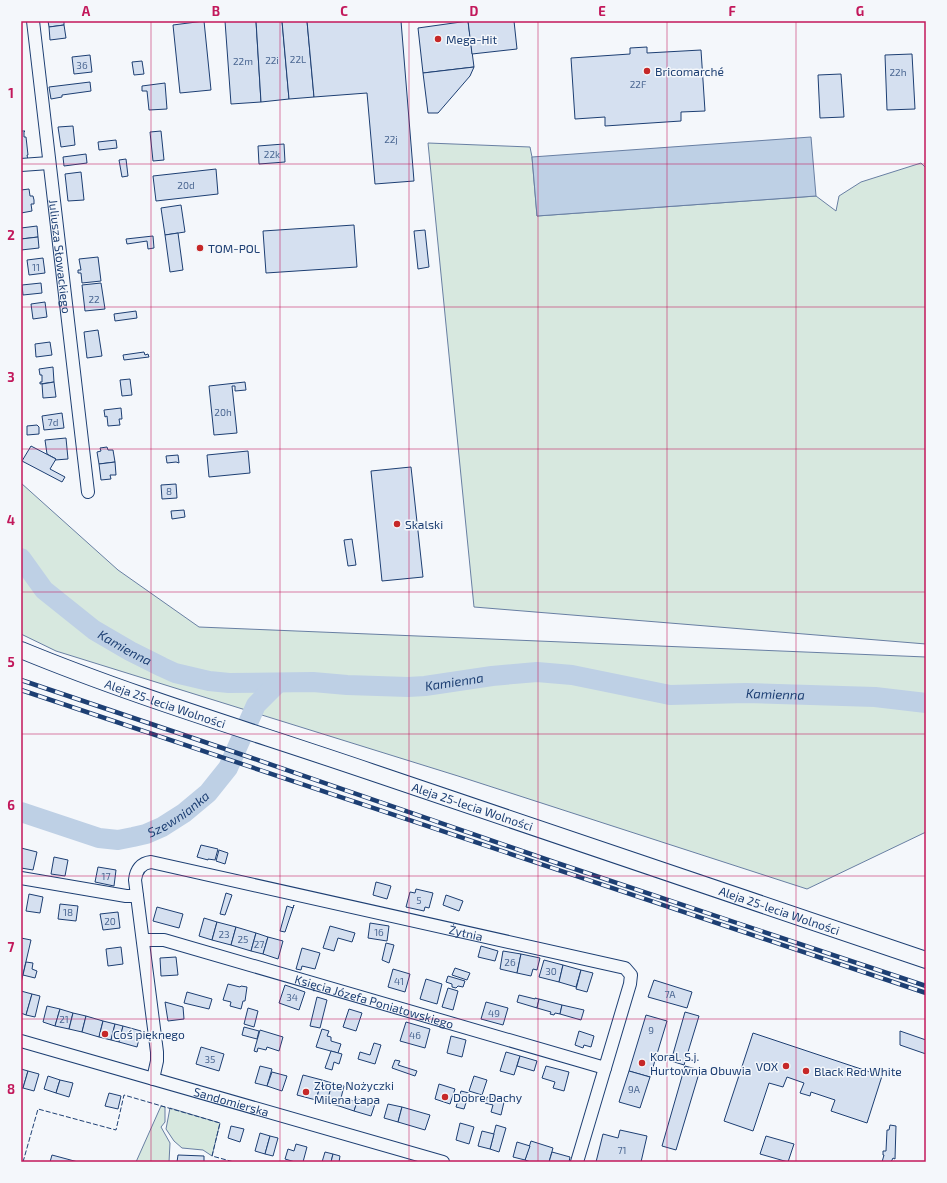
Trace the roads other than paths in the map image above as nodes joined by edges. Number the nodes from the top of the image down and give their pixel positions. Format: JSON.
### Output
{"nodes":[{"id":1,"x":33,"y":21,"type":"edge"},
{"id":2,"x":50,"y":163,"type":"junction"},
{"id":3,"x":21,"y":165,"type":"edge"},
{"id":4,"x":88,"y":492,"type":"dead end"},
{"id":5,"x":21,"y":650,"type":"edge"},
{"id":6,"x":21,"y":878,"type":"edge"},
{"id":7,"x":137,"y":896,"type":"junction"},
{"id":8,"x":143,"y":940,"type":"junction"},
{"id":9,"x":926,"y":960,"type":"edge"},
{"id":10,"x":21,"y":1041,"type":"edge"},
{"id":11,"x":605,"y":1068,"type":"junction"},
{"id":12,"x":153,"y":1078,"type":"junction"},
{"id":13,"x":443,"y":1162,"type":"edge"},
{"id":14,"x":577,"y":1162,"type":"edge"}],
"edges":[{"from":1,"to":2,"type":"street","name":"Juliusza Słowackiego"},
{"from":2,"to":3,"type":"street"},
{"from":2,"to":4,"type":"street","name":"Juliusza Słowackiego"},
{"from":5,"to":9,"type":"main road","name":"Aleja 25-lecia Wolności"},
{"from":6,"to":7,"type":"street"},
{"from":7,"to":8,"type":"street"},
{"from":7,"to":11,"type":"street","name":"Żytnia"},
{"from":8,"to":11,"type":"street","name":"Księcia Józefa Poniatowskiego"},
{"from":8,"to":12,"type":"street"},
{"from":10,"to":12,"type":"street","name":"Sandomierska"},
{"from":11,"to":14,"type":"street","name":"Żytnia"},
{"from":12,"to":13,"type":"street","name":"Sandomierska"}]}
